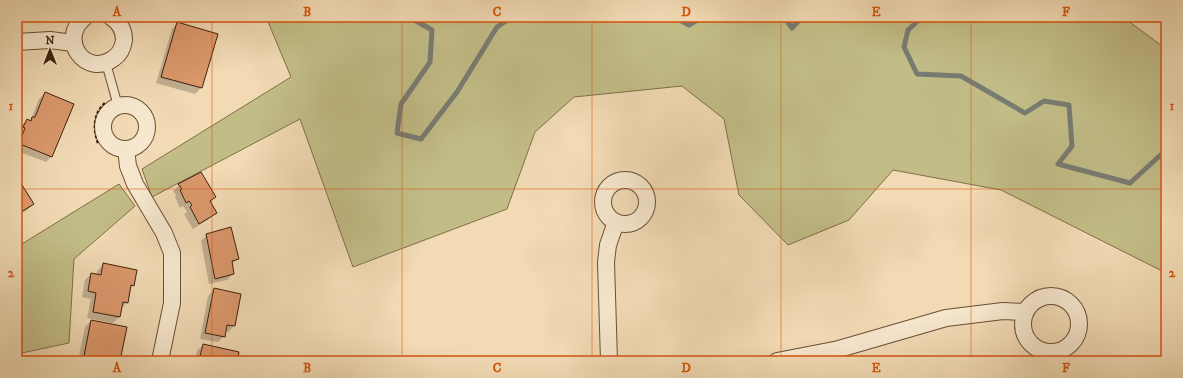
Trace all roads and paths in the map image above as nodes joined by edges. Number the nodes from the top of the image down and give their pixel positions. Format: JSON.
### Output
{"nodes":[{"id":1,"x":85,"y":17,"type":"edge"},
{"id":2,"x":111,"y":17,"type":"edge"},
{"id":3,"x":17,"y":42,"type":"edge"},
{"id":4,"x":73,"y":43,"type":"junction"},
{"id":5,"x":106,"y":63,"type":"junction"},
{"id":6,"x":113,"y":100,"type":"junction"},
{"id":7,"x":98,"y":143,"type":"dead end"},
{"id":8,"x":126,"y":149,"type":"junction"},
{"id":9,"x":616,"y":222,"type":"dead end"},
{"id":10,"x":1026,"y":312,"type":"dead end"},
{"id":11,"x":160,"y":361,"type":"edge"},
{"id":12,"x":609,"y":361,"type":"edge"},
{"id":13,"x":777,"y":361,"type":"edge"}],
"edges":[{"from":1,"to":4,"type":"street"},
{"from":2,"to":5,"type":"street"},
{"from":3,"to":4,"type":"street"},
{"from":4,"to":5,"type":"street"},
{"from":5,"to":6,"type":"lane"},
{"from":6,"to":7,"type":"path"},
{"from":6,"to":8,"type":"street"},
{"from":6,"to":8,"type":"street"},
{"from":8,"to":11,"type":"street"},
{"from":9,"to":12,"type":"street"},
{"from":10,"to":13,"type":"street"}]}
